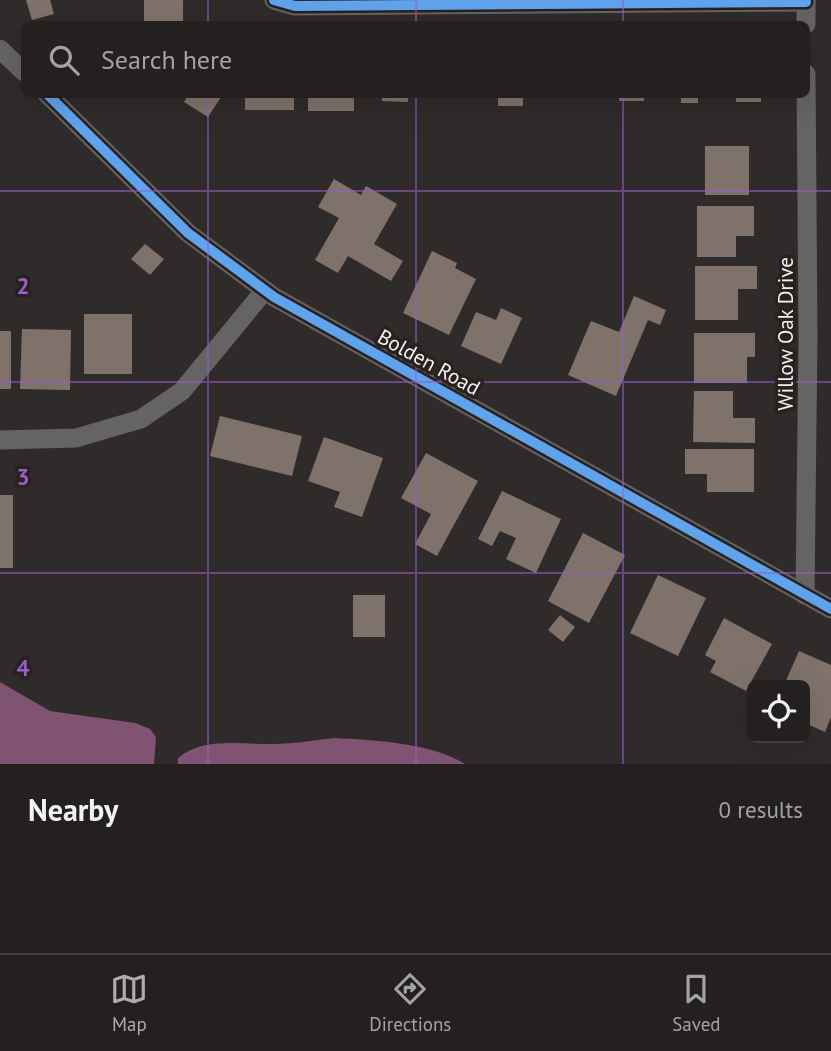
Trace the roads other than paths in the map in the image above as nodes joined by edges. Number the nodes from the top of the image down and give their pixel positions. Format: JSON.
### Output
{"nodes":[{"id":1,"x":274,"y":0,"type":"edge"},
{"id":2,"x":531,"y":1,"type":"edge"},
{"id":3,"x":806,"y":1,"type":"edge"},
{"id":4,"x":806,"y":21,"type":"edge"},
{"id":5,"x":0,"y":49,"type":"edge"},
{"id":6,"x":21,"y":69,"type":"edge"},
{"id":7,"x":51,"y":98,"type":"edge"},
{"id":8,"x":807,"y":98,"type":"edge"},
{"id":9,"x":265,"y":290,"type":"junction"},
{"id":10,"x":0,"y":440,"type":"edge"},
{"id":11,"x":805,"y":595,"type":"junction"},
{"id":12,"x":831,"y":609,"type":"edge"}],
"edges":[{"from":1,"to":2,"type":"street"},
{"from":2,"to":3,"type":"street"},
{"from":3,"to":4,"type":"street"},
{"from":5,"to":6,"type":"street"},
{"from":7,"to":9,"type":"street","name":"Bolden Road"},
{"from":8,"to":11,"type":"street","name":"Willow Oak Drive"},
{"from":9,"to":10,"type":"street"},
{"from":9,"to":11,"type":"street","name":"Bolden Road"},
{"from":11,"to":12,"type":"street","name":"Bolden Road"}]}
